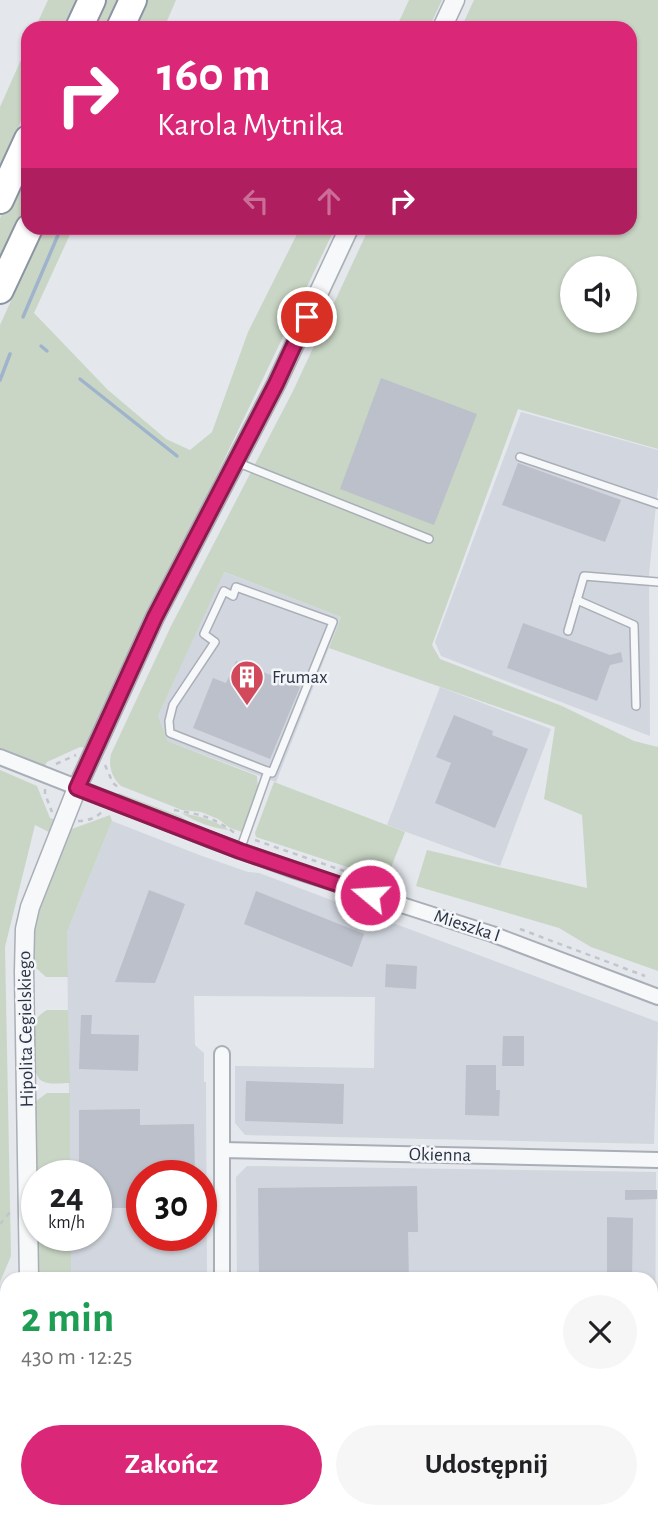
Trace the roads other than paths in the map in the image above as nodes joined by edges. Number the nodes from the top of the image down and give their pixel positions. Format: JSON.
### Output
{"nodes":[{"id":1,"x":92,"y":0,"type":"edge"},
{"id":2,"x":133,"y":0,"type":"edge"},
{"id":3,"x":454,"y":0,"type":"edge"},
{"id":4,"x":82,"y":21,"type":"edge"},
{"id":5,"x":123,"y":21,"type":"edge"},
{"id":6,"x":445,"y":21,"type":"edge"},
{"id":7,"x":21,"y":154,"type":"edge"},
{"id":8,"x":0,"y":200,"type":"edge"},
{"id":9,"x":26,"y":235,"type":"edge"},
{"id":10,"x":346,"y":235,"type":"edge"},
{"id":11,"x":0,"y":290,"type":"edge"},
{"id":12,"x":520,"y":457,"type":"dead end"},
{"id":13,"x":235,"y":461,"type":"junction"},
{"id":14,"x":658,"y":504,"type":"edge"},
{"id":15,"x":429,"y":539,"type":"dead end"},
{"id":16,"x":658,"y":582,"type":"edge"},
{"id":17,"x":577,"y":600,"type":"junction"},
{"id":18,"x":568,"y":631,"type":"dead end"},
{"id":19,"x":636,"y":706,"type":"dead end"},
{"id":20,"x":0,"y":757,"type":"edge"},
{"id":21,"x":267,"y":775,"type":"junction"},
{"id":22,"x":77,"y":788,"type":"junction"},
{"id":23,"x":240,"y":851,"type":"junction"},
{"id":24,"x":658,"y":997,"type":"edge"},
{"id":25,"x":222,"y":1054,"type":"dead end"},
{"id":26,"x":222,"y":1150,"type":"junction"},
{"id":27,"x":658,"y":1160,"type":"edge"},
{"id":28,"x":29,"y":1272,"type":"edge"},
{"id":29,"x":222,"y":1272,"type":"edge"}],
"edges":[{"from":1,"to":4,"type":"highway"},
{"from":2,"to":5,"type":"highway"},
{"from":3,"to":6,"type":"street"},
{"from":7,"to":8,"type":"highway"},
{"from":9,"to":11,"type":"highway"},
{"from":10,"to":13,"type":"street","name":"Hipolita Cegielskiego"},
{"from":12,"to":14,"type":"lane"},
{"from":13,"to":15,"type":"lane"},
{"from":13,"to":22,"type":"street","name":"Hipolita Cegielskiego"},
{"from":16,"to":17,"type":"lane"},
{"from":17,"to":18,"type":"lane"},
{"from":17,"to":19,"type":"lane"},
{"from":20,"to":22,"type":"street","name":"Mieszka I"},
{"from":21,"to":21,"type":"lane"},
{"from":21,"to":23,"type":"lane"},
{"from":22,"to":23,"type":"street","name":"Mieszka I"},
{"from":22,"to":28,"type":"street","name":"Hipolita Cegielskiego"},
{"from":23,"to":24,"type":"street","name":"Mieszka I"},
{"from":25,"to":26,"type":"street"},
{"from":26,"to":27,"type":"street","name":"Okienna"},
{"from":26,"to":29,"type":"street"}]}
